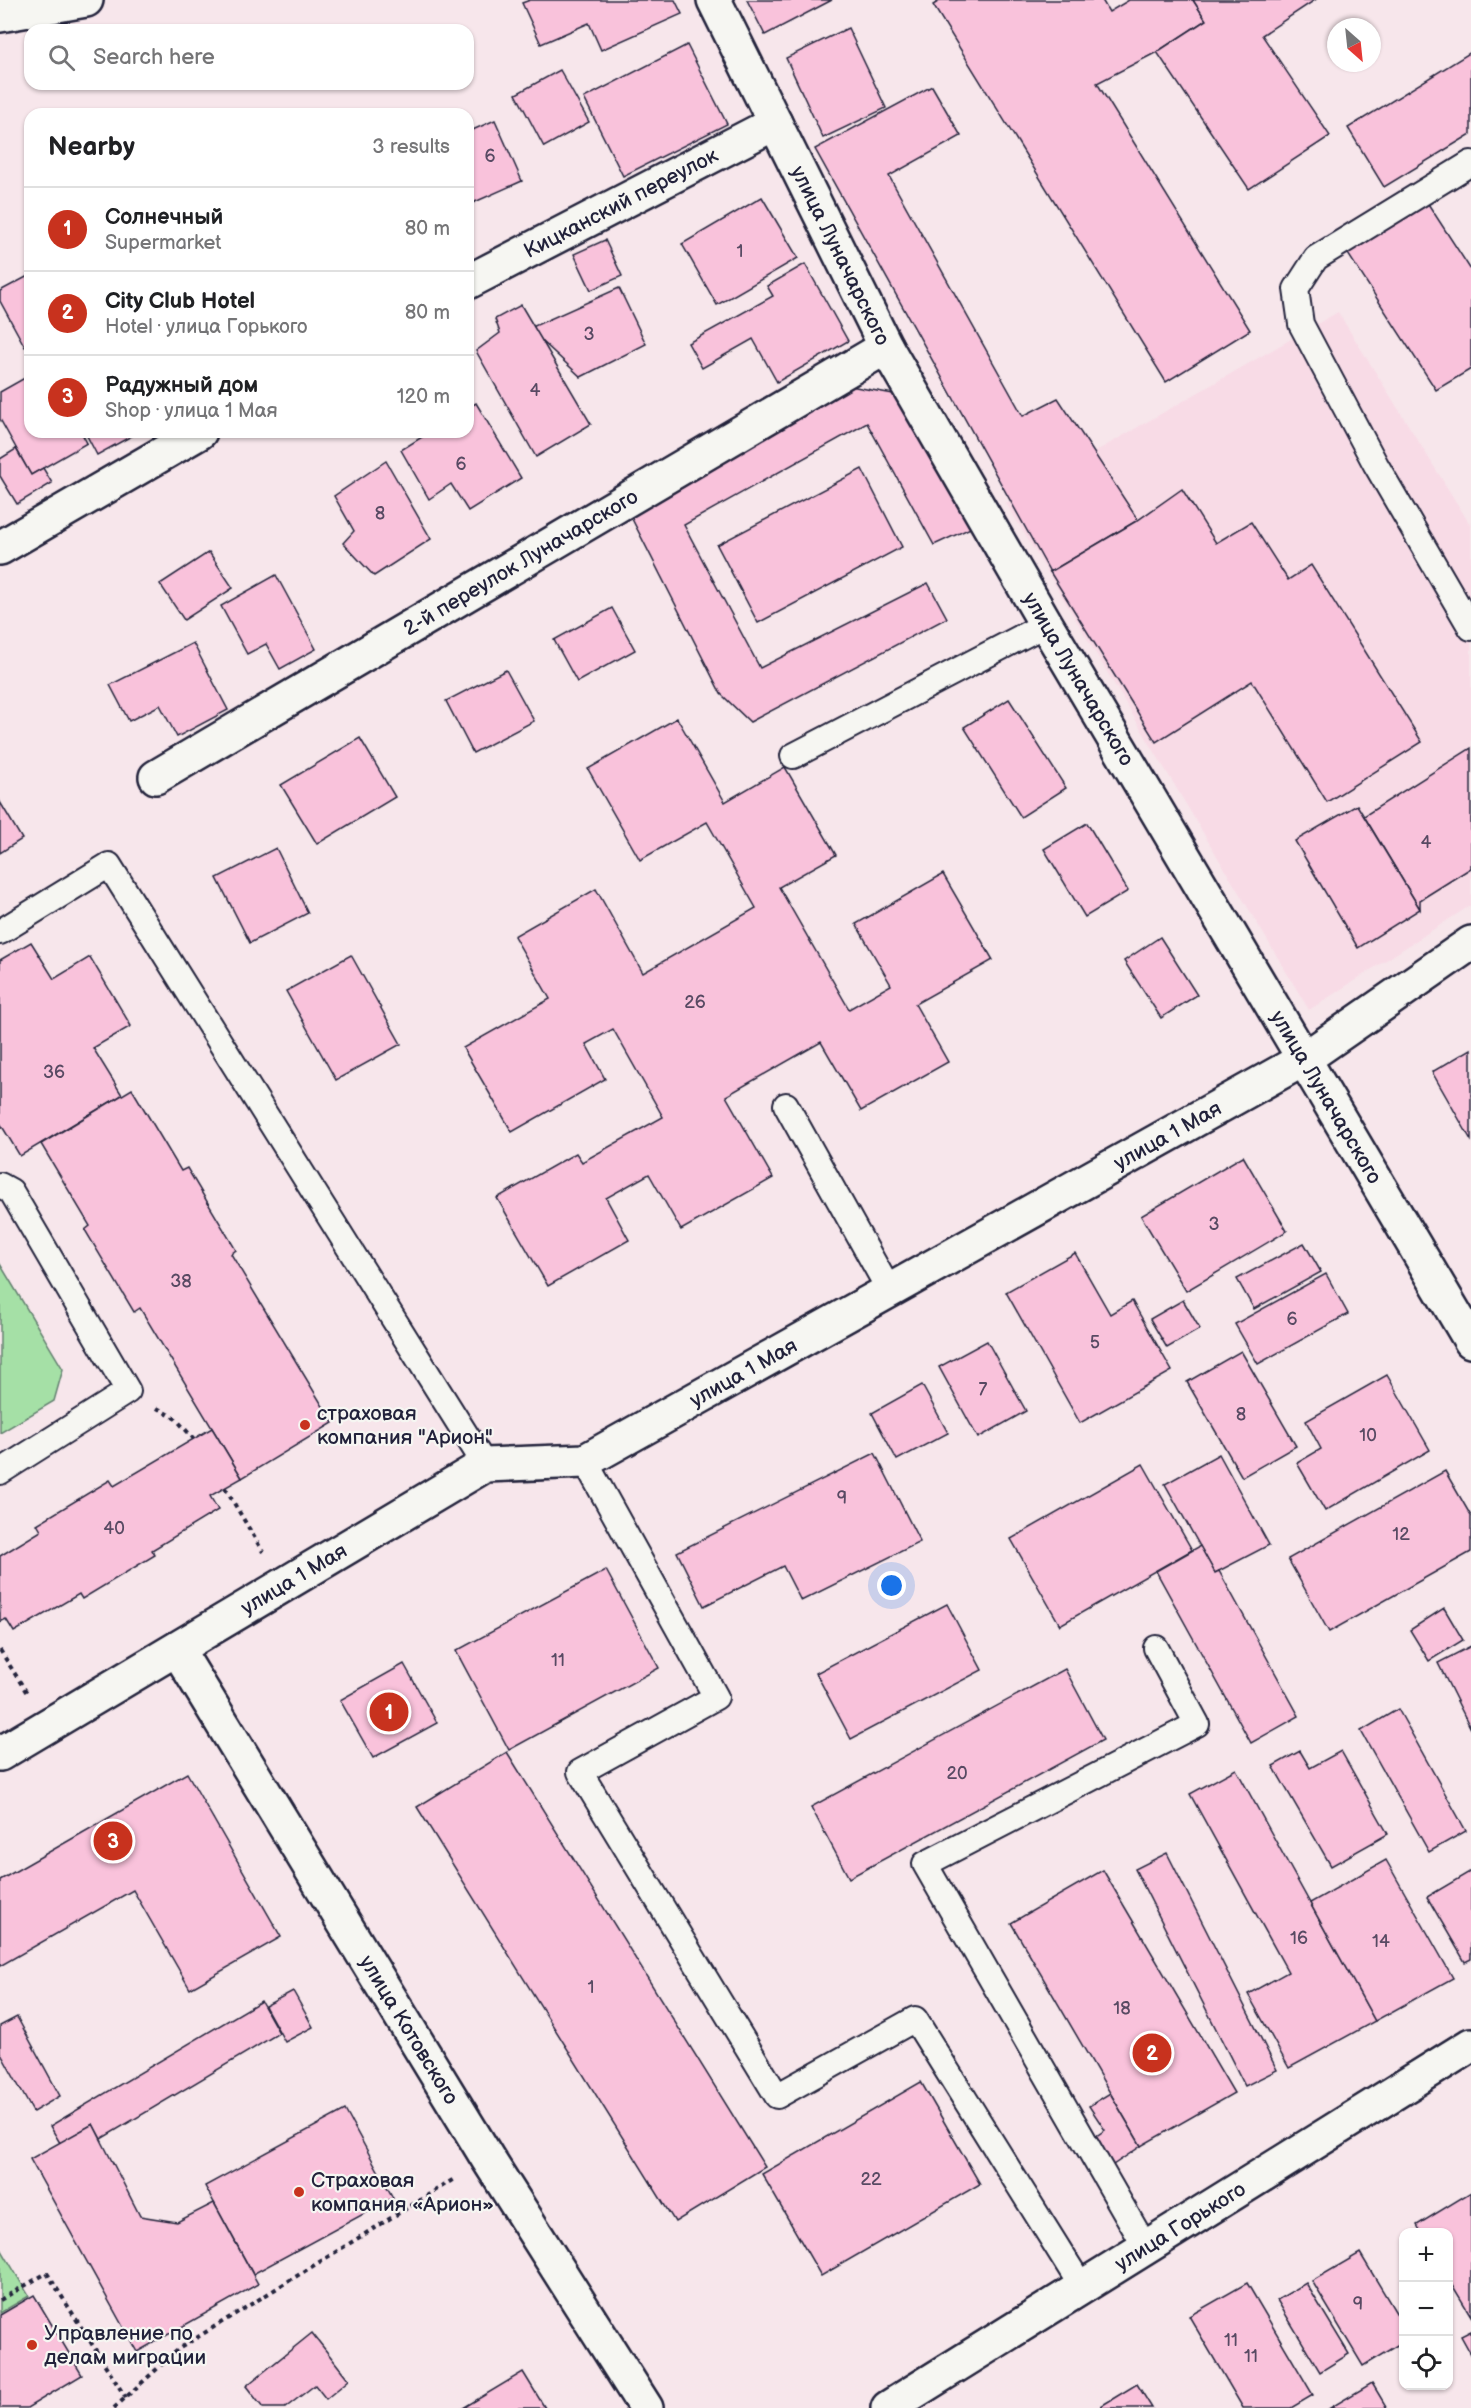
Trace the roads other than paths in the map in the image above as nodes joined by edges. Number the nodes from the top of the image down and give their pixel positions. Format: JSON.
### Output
{"nodes":[{"id":1,"x":86,"y":0,"type":"edge"},
{"id":2,"x":714,"y":0,"type":"edge"},
{"id":3,"x":0,"y":15,"type":"edge"},
{"id":4,"x":775,"y":123,"type":"junction"},
{"id":5,"x":1471,"y":163,"type":"edge"},
{"id":6,"x":474,"y":279,"type":"edge"},
{"id":7,"x":886,"y":347,"type":"junction"},
{"id":8,"x":190,"y":438,"type":"edge"},
{"id":9,"x":0,"y":548,"type":"edge"},
{"id":10,"x":1046,"y":624,"type":"junction"},
{"id":11,"x":1471,"y":628,"type":"edge"},
{"id":12,"x":793,"y":756,"type":"dead end"},
{"id":13,"x":156,"y":777,"type":"dead end"},
{"id":14,"x":0,"y":932,"type":"edge"},
{"id":15,"x":1471,"y":943,"type":"edge"},
{"id":16,"x":1304,"y":1059,"type":"junction"},
{"id":17,"x":786,"y":1105,"type":"dead end"},
{"id":18,"x":0,"y":1185,"type":"edge"},
{"id":19,"x":889,"y":1290,"type":"junction"},
{"id":20,"x":1471,"y":1341,"type":"edge"},
{"id":21,"x":585,"y":1461,"type":"junction"},
{"id":22,"x":485,"y":1465,"type":"junction"},
{"id":23,"x":0,"y":1472,"type":"edge"},
{"id":24,"x":1156,"y":1648,"type":"dead end"},
{"id":25,"x":177,"y":1649,"type":"junction"},
{"id":26,"x":0,"y":1754,"type":"edge"},
{"id":27,"x":1471,"y":2045,"type":"edge"},
{"id":28,"x":1146,"y":2248,"type":"junction"},
{"id":29,"x":1082,"y":2287,"type":"junction"},
{"id":30,"x":646,"y":2408,"type":"edge"},
{"id":31,"x":888,"y":2408,"type":"edge"}],
"edges":[{"from":1,"to":3,"type":"street"},
{"from":2,"to":4,"type":"street","name":"улица Луначарского"},
{"from":4,"to":6,"type":"street","name":"Кицканский переулок"},
{"from":4,"to":7,"type":"street","name":"улица Луначарского"},
{"from":5,"to":11,"type":"lane"},
{"from":7,"to":10,"type":"street","name":"улица Луначарского"},
{"from":7,"to":13,"type":"street","name":"2-й переулок Луначарского"},
{"from":8,"to":9,"type":"street"},
{"from":10,"to":12,"type":"lane"},
{"from":10,"to":16,"type":"street","name":"улица Луначарского"},
{"from":14,"to":22,"type":"lane"},
{"from":15,"to":16,"type":"street","name":"улица 1 Мая"},
{"from":16,"to":19,"type":"street","name":"улица 1 Мая"},
{"from":16,"to":20,"type":"street","name":"улица Луначарского"},
{"from":17,"to":19,"type":"lane"},
{"from":18,"to":23,"type":"lane"},
{"from":19,"to":21,"type":"street","name":"улица 1 Мая"},
{"from":21,"to":22,"type":"street","name":"улица 1 Мая"},
{"from":21,"to":29,"type":"lane"},
{"from":22,"to":25,"type":"street","name":"улица 1 Мая"},
{"from":24,"to":28,"type":"lane"},
{"from":25,"to":26,"type":"street","name":"улица 1 Мая"},
{"from":25,"to":30,"type":"street","name":"улица Котовского"},
{"from":27,"to":28,"type":"street","name":"улица Горького"},
{"from":28,"to":29,"type":"street","name":"улица Горького"},
{"from":29,"to":31,"type":"street","name":"улица Горького"}]}
